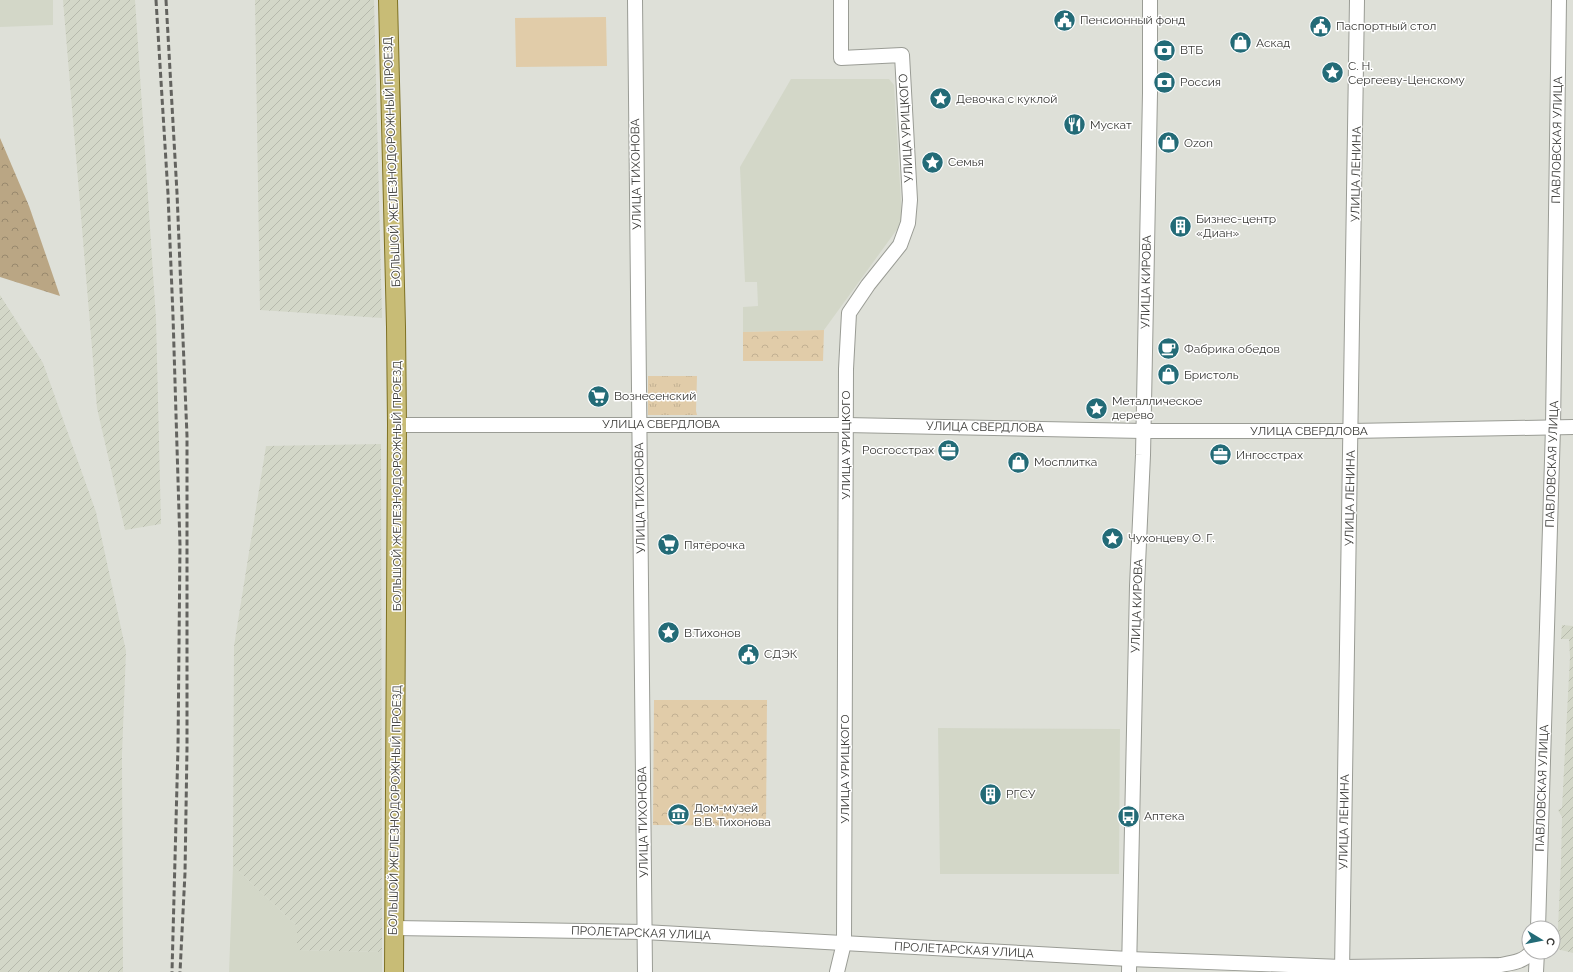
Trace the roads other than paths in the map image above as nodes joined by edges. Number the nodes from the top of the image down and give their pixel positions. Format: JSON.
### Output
{"nodes":[{"id":1,"x":388,"y":0,"type":"edge"},
{"id":2,"x":635,"y":0,"type":"edge"},
{"id":3,"x":841,"y":0,"type":"edge"},
{"id":4,"x":1150,"y":0,"type":"edge"},
{"id":5,"x":1357,"y":0,"type":"edge"},
{"id":6,"x":1559,"y":0,"type":"edge"},
{"id":7,"x":639,"y":424,"type":"junction"},
{"id":8,"x":397,"y":425,"type":"junction"},
{"id":9,"x":846,"y":425,"type":"junction"},
{"id":10,"x":1553,"y":427,"type":"junction"},
{"id":11,"x":1573,"y":427,"type":"edge"},
{"id":12,"x":1143,"y":430,"type":"junction"},
{"id":13,"x":1351,"y":431,"type":"junction"},
{"id":14,"x":1538,"y":920,"type":"edge"},
{"id":15,"x":394,"y":928,"type":"junction"},
{"id":16,"x":644,"y":932,"type":"junction"},
{"id":17,"x":844,"y":943,"type":"junction"},
{"id":18,"x":1521,"y":960,"type":"edge"},
{"id":19,"x":1536,"y":960,"type":"edge"},
{"id":20,"x":1129,"y":966,"type":"edge"},
{"id":21,"x":1342,"y":969,"type":"edge"},
{"id":22,"x":394,"y":972,"type":"edge"},
{"id":23,"x":645,"y":972,"type":"edge"},
{"id":24,"x":837,"y":972,"type":"edge"},
{"id":25,"x":1536,"y":972,"type":"edge"}],
"edges":[{"from":1,"to":8,"type":"main road","name":"БОЛЬШОЙ ЖЕЛЕЗНОДОРОЖНЫЙ ПРОЕЗД"},
{"from":2,"to":7,"type":"street","name":"УЛИЦА ТИХОНОВА"},
{"from":3,"to":9,"type":"street","name":"УЛИЦА УРИЦКОГО"},
{"from":4,"to":12,"type":"street","name":"УЛИЦА КИРОВА"},
{"from":5,"to":13,"type":"street","name":"УЛИЦА ЛЕНИНА"},
{"from":6,"to":10,"type":"street","name":"ПАВЛОВСКАЯ УЛИЦА"},
{"from":7,"to":8,"type":"street","name":"УЛИЦА СВЕРДЛОВА"},
{"from":7,"to":9,"type":"street","name":"УЛИЦА СВЕРДЛОВА"},
{"from":7,"to":16,"type":"street","name":"УЛИЦА ТИХОНОВА"},
{"from":8,"to":15,"type":"main road","name":"БОЛЬШОЙ ЖЕЛЕЗНОДОРОЖНЫЙ ПРОЕЗД"},
{"from":9,"to":12,"type":"street","name":"УЛИЦА СВЕРДЛОВА"},
{"from":9,"to":17,"type":"street","name":"УЛИЦА УРИЦКОГО"},
{"from":10,"to":11,"type":"street","name":"УЛИЦА СВЕРДЛОВА"},
{"from":10,"to":13,"type":"street","name":"УЛИЦА СВЕРДЛОВА"},
{"from":10,"to":14,"type":"street","name":"ПАВЛОВСКАЯ УЛИЦА"},
{"from":12,"to":13,"type":"street","name":"УЛИЦА СВЕРДЛОВА"},
{"from":12,"to":20,"type":"street","name":"УЛИЦА КИРОВА"},
{"from":13,"to":21,"type":"street","name":"УЛИЦА ЛЕНИНА"},
{"from":15,"to":16,"type":"street","name":"ПРОЛЕТАРСКАЯ УЛИЦА"},
{"from":15,"to":22,"type":"main road","name":"БОЛЬШОЙ ЖЕЛЕЗНОДОРОЖНЫЙ ПРОЕЗД"},
{"from":16,"to":17,"type":"street","name":"ПРОЛЕТАРСКАЯ УЛИЦА"},
{"from":16,"to":23,"type":"street","name":"УЛИЦА ТИХОНОВА"},
{"from":17,"to":20,"type":"street","name":"ПРОЛЕТАРСКАЯ УЛИЦА"},
{"from":17,"to":24,"type":"street","name":"УЛИЦА УРИЦКОГО"},
{"from":18,"to":21,"type":"street","name":"ПРОЛЕТАРСКАЯ УЛИЦА"},
{"from":19,"to":25,"type":"street"},
{"from":20,"to":21,"type":"street","name":"ПРОЛЕТАРСКАЯ УЛИЦА"}]}
